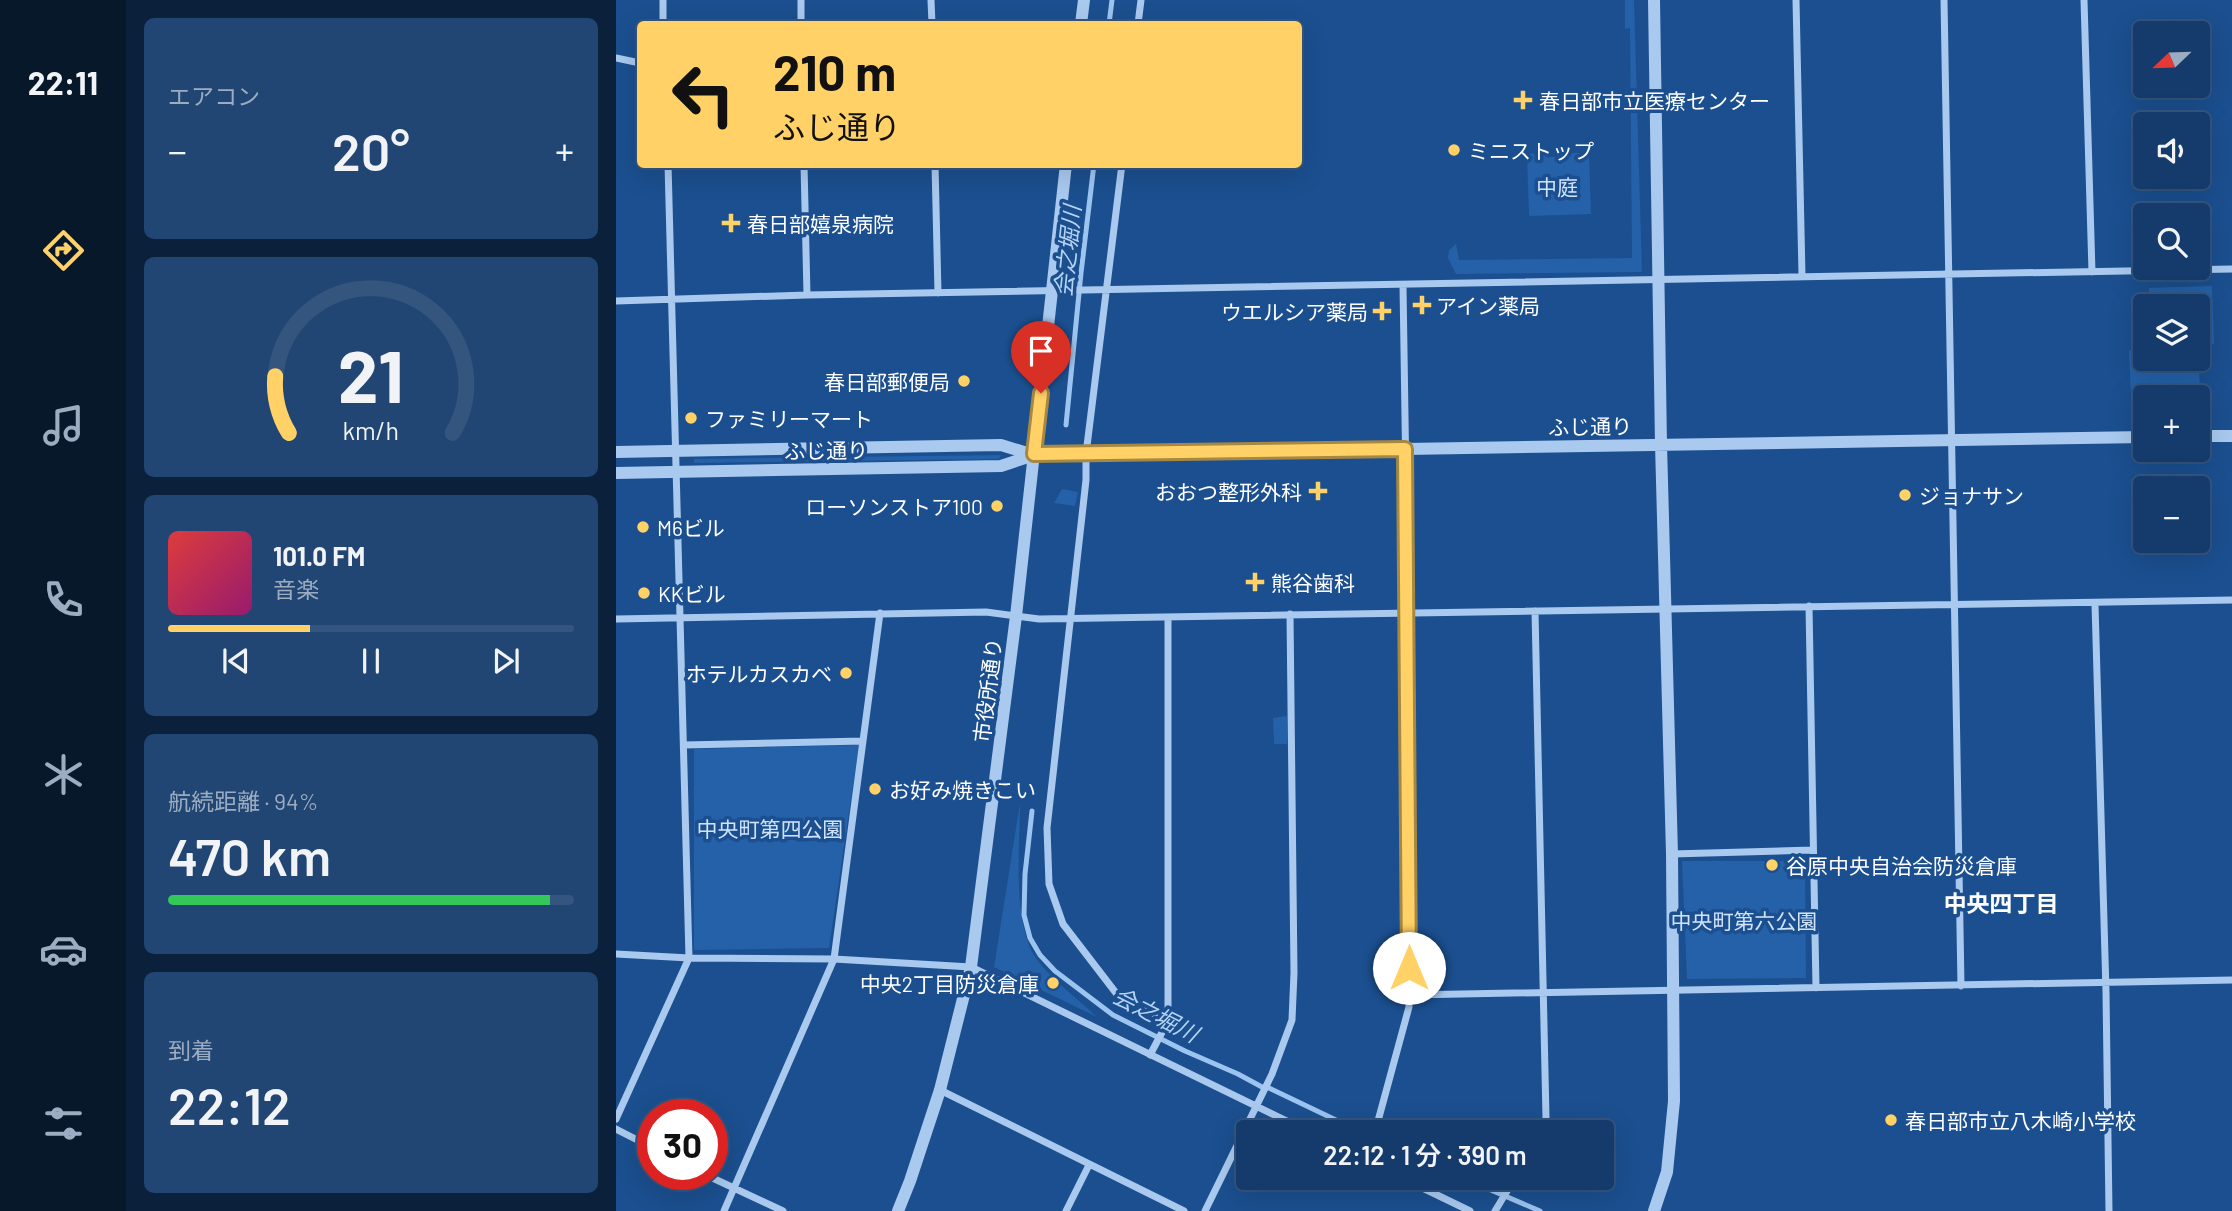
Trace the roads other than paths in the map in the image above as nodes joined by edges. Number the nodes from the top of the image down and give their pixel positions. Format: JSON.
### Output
{"nodes":[{"id":1,"x":663,"y":0,"type":"edge"},
{"id":2,"x":801,"y":0,"type":"edge"},
{"id":3,"x":931,"y":0,"type":"edge"},
{"id":4,"x":1084,"y":0,"type":"edge"},
{"id":5,"x":1141,"y":0,"type":"edge"},
{"id":6,"x":1654,"y":0,"type":"edge"},
{"id":7,"x":1797,"y":0,"type":"edge"},
{"id":8,"x":1944,"y":0,"type":"edge"},
{"id":9,"x":2084,"y":0,"type":"edge"},
{"id":10,"x":663,"y":21,"type":"edge"},
{"id":11,"x":801,"y":21,"type":"edge"},
{"id":12,"x":932,"y":21,"type":"edge"},
{"id":13,"x":1081,"y":21,"type":"edge"},
{"id":14,"x":1139,"y":21,"type":"edge"},
{"id":15,"x":616,"y":58,"type":"edge"},
{"id":16,"x":637,"y":62,"type":"edge"},
{"id":17,"x":668,"y":168,"type":"edge"},
{"id":18,"x":804,"y":168,"type":"edge"},
{"id":19,"x":935,"y":168,"type":"edge"},
{"id":20,"x":1066,"y":168,"type":"edge"},
{"id":21,"x":1122,"y":168,"type":"edge"},
{"id":22,"x":2232,"y":269,"type":"edge"},
{"id":23,"x":2092,"y":272,"type":"junction"},
{"id":24,"x":1950,"y":273,"type":"junction"},
{"id":25,"x":1802,"y":276,"type":"junction"},
{"id":26,"x":1658,"y":280,"type":"junction"},
{"id":27,"x":1403,"y":285,"type":"junction"},
{"id":28,"x":1058,"y":290,"type":"junction"},
{"id":29,"x":1108,"y":290,"type":"junction"},
{"id":30,"x":938,"y":293,"type":"junction"},
{"id":31,"x":807,"y":295,"type":"junction"},
{"id":32,"x":674,"y":300,"type":"junction"},
{"id":33,"x":616,"y":301,"type":"edge"},
{"id":34,"x":2210,"y":436,"type":"edge"},
{"id":35,"x":2232,"y":436,"type":"edge"},
{"id":36,"x":2133,"y":437,"type":"edge"},
{"id":37,"x":1950,"y":439,"type":"junction"},
{"id":38,"x":1661,"y":444,"type":"junction"},
{"id":39,"x":1405,"y":449,"type":"junction"},
{"id":40,"x":677,"y":450,"type":"junction"},
{"id":41,"x":616,"y":452,"type":"edge"},
{"id":42,"x":1041,"y":454,"type":"junction"},
{"id":43,"x":1082,"y":454,"type":"junction"},
{"id":44,"x":678,"y":472,"type":"junction"},
{"id":45,"x":616,"y":473,"type":"edge"},
{"id":46,"x":2232,"y":600,"type":"edge"},
{"id":47,"x":1954,"y":603,"type":"junction"},
{"id":48,"x":2095,"y":604,"type":"junction"},
{"id":49,"x":1809,"y":606,"type":"junction"},
{"id":50,"x":1665,"y":608,"type":"junction"},
{"id":51,"x":1535,"y":611,"type":"junction"},
{"id":52,"x":880,"y":613,"type":"junction"},
{"id":53,"x":1408,"y":613,"type":"junction"},
{"id":54,"x":1290,"y":614,"type":"junction"},
{"id":55,"x":682,"y":617,"type":"junction"},
{"id":56,"x":1016,"y":617,"type":"junction"},
{"id":57,"x":1168,"y":617,"type":"junction"},
{"id":58,"x":616,"y":618,"type":"edge"},
{"id":59,"x":1069,"y":618,"type":"junction"},
{"id":60,"x":863,"y":741,"type":"junction"},
{"id":61,"x":684,"y":745,"type":"junction"},
{"id":62,"x":1813,"y":850,"type":"junction"},
{"id":63,"x":1672,"y":854,"type":"junction"},
{"id":64,"x":616,"y":954,"type":"edge"},
{"id":65,"x":689,"y":958,"type":"junction"},
{"id":66,"x":834,"y":958,"type":"junction"},
{"id":67,"x":971,"y":967,"type":"junction"},
{"id":68,"x":2232,"y":980,"type":"edge"},
{"id":69,"x":2106,"y":981,"type":"junction"},
{"id":70,"x":1961,"y":986,"type":"junction"},
{"id":71,"x":1816,"y":988,"type":"junction"},
{"id":72,"x":1673,"y":991,"type":"junction"},
{"id":73,"x":1544,"y":993,"type":"junction"},
{"id":74,"x":1409,"y":995,"type":"junction"},
{"id":75,"x":1166,"y":1024,"type":"junction"},
{"id":76,"x":1152,"y":1052,"type":"junction"},
{"id":77,"x":940,"y":1090,"type":"junction"},
{"id":78,"x":1257,"y":1103,"type":"junction"},
{"id":79,"x":616,"y":1119,"type":"edge"},
{"id":80,"x":1287,"y":1120,"type":"edge"},
{"id":81,"x":1379,"y":1120,"type":"edge"},
{"id":82,"x":1545,"y":1120,"type":"edge"},
{"id":83,"x":616,"y":1129,"type":"edge"},
{"id":84,"x":637,"y":1140,"type":"edge"},
{"id":85,"x":1089,"y":1165,"type":"junction"},
{"id":86,"x":728,"y":1187,"type":"edge"},
{"id":87,"x":734,"y":1190,"type":"junction"},
{"id":88,"x":1427,"y":1190,"type":"edge"},
{"id":89,"x":1507,"y":1190,"type":"edge"},
{"id":90,"x":1495,"y":1210,"type":"edge"},
{"id":91,"x":724,"y":1211,"type":"edge"},
{"id":92,"x":783,"y":1211,"type":"edge"},
{"id":93,"x":898,"y":1211,"type":"edge"},
{"id":94,"x":1066,"y":1211,"type":"edge"},
{"id":95,"x":1184,"y":1211,"type":"edge"},
{"id":96,"x":1205,"y":1211,"type":"edge"},
{"id":97,"x":1470,"y":1211,"type":"edge"},
{"id":98,"x":1654,"y":1211,"type":"edge"},
{"id":99,"x":2109,"y":1211,"type":"edge"}],
"edges":[{"from":1,"to":10,"type":"street"},
{"from":2,"to":11,"type":"street"},
{"from":3,"to":12,"type":"street"},
{"from":4,"to":13,"type":"street"},
{"from":5,"to":14,"type":"street"},
{"from":6,"to":26,"type":"street"},
{"from":7,"to":25,"type":"street"},
{"from":8,"to":24,"type":"street"},
{"from":9,"to":23,"type":"street"},
{"from":15,"to":16,"type":"street"},
{"from":17,"to":32,"type":"street"},
{"from":18,"to":31,"type":"street"},
{"from":19,"to":30,"type":"street"},
{"from":20,"to":28,"type":"street","name":"市役所通り"},
{"from":21,"to":29,"type":"street"},
{"from":22,"to":23,"type":"street"},
{"from":23,"to":24,"type":"street"},
{"from":24,"to":25,"type":"street"},
{"from":24,"to":37,"type":"street"},
{"from":25,"to":26,"type":"street"},
{"from":26,"to":27,"type":"street"},
{"from":26,"to":38,"type":"street"},
{"from":27,"to":29,"type":"street"},
{"from":27,"to":39,"type":"street"},
{"from":28,"to":29,"type":"street"},
{"from":28,"to":30,"type":"street"},
{"from":28,"to":42,"type":"street","name":"市役所通り"},
{"from":29,"to":43,"type":"street"},
{"from":30,"to":31,"type":"street"},
{"from":31,"to":32,"type":"street"},
{"from":32,"to":33,"type":"street"},
{"from":32,"to":40,"type":"street"},
{"from":34,"to":35,"type":"street"},
{"from":36,"to":37,"type":"street","name":"ふじ通り"},
{"from":37,"to":38,"type":"street","name":"ふじ通り"},
{"from":37,"to":47,"type":"street"},
{"from":38,"to":39,"type":"street","name":"ふじ通り"},
{"from":38,"to":50,"type":"street"},
{"from":39,"to":43,"type":"street","name":"ふじ通り"},
{"from":39,"to":53,"type":"street"},
{"from":40,"to":41,"type":"street","name":"ふじ通り"},
{"from":40,"to":42,"type":"street","name":"ふじ通り"},
{"from":40,"to":44,"type":"street"},
{"from":42,"to":43,"type":"street","name":"ふじ通り"},
{"from":42,"to":44,"type":"street","name":"ふじ通り"},
{"from":42,"to":56,"type":"street","name":"市役所通り"},
{"from":43,"to":59,"type":"street"},
{"from":44,"to":45,"type":"street","name":"ふじ通り"},
{"from":44,"to":55,"type":"street"},
{"from":46,"to":48,"type":"street"},
{"from":47,"to":48,"type":"street"},
{"from":47,"to":49,"type":"street"},
{"from":47,"to":70,"type":"street"},
{"from":48,"to":69,"type":"street"},
{"from":49,"to":50,"type":"street"},
{"from":49,"to":62,"type":"street"},
{"from":50,"to":51,"type":"street"},
{"from":50,"to":63,"type":"street"},
{"from":51,"to":53,"type":"street"},
{"from":51,"to":73,"type":"street"},
{"from":52,"to":55,"type":"street"},
{"from":52,"to":56,"type":"street"},
{"from":52,"to":60,"type":"street"},
{"from":53,"to":54,"type":"street"},
{"from":53,"to":74,"type":"street"},
{"from":54,"to":57,"type":"street"},
{"from":54,"to":78,"type":"street"},
{"from":55,"to":58,"type":"street"},
{"from":55,"to":61,"type":"street"},
{"from":56,"to":59,"type":"street"},
{"from":56,"to":67,"type":"street","name":"市役所通り"},
{"from":57,"to":59,"type":"street"},
{"from":57,"to":75,"type":"street"},
{"from":59,"to":75,"type":"street"},
{"from":60,"to":61,"type":"street"},
{"from":60,"to":66,"type":"street"},
{"from":61,"to":65,"type":"street"},
{"from":62,"to":63,"type":"street"},
{"from":62,"to":71,"type":"street"},
{"from":63,"to":72,"type":"street"},
{"from":64,"to":65,"type":"street"},
{"from":65,"to":66,"type":"street"},
{"from":65,"to":79,"type":"street"},
{"from":66,"to":67,"type":"street"},
{"from":66,"to":87,"type":"street"},
{"from":67,"to":76,"type":"street"},
{"from":67,"to":77,"type":"street","name":"市役所通り"},
{"from":68,"to":69,"type":"street"},
{"from":69,"to":70,"type":"street"},
{"from":69,"to":99,"type":"street"},
{"from":70,"to":71,"type":"street"},
{"from":71,"to":72,"type":"street"},
{"from":72,"to":73,"type":"street"},
{"from":72,"to":98,"type":"street"},
{"from":73,"to":74,"type":"street"},
{"from":73,"to":82,"type":"street"},
{"from":74,"to":81,"type":"street"},
{"from":75,"to":76,"type":"street"},
{"from":76,"to":78,"type":"street"},
{"from":77,"to":85,"type":"street"},
{"from":77,"to":93,"type":"street","name":"市役所通り"},
{"from":78,"to":80,"type":"street"},
{"from":78,"to":96,"type":"street"},
{"from":83,"to":84,"type":"street"},
{"from":85,"to":94,"type":"street"},
{"from":85,"to":95,"type":"street"},
{"from":86,"to":87,"type":"street"},
{"from":87,"to":91,"type":"street"},
{"from":87,"to":92,"type":"street"},
{"from":88,"to":97,"type":"street"},
{"from":89,"to":90,"type":"street"}]}
